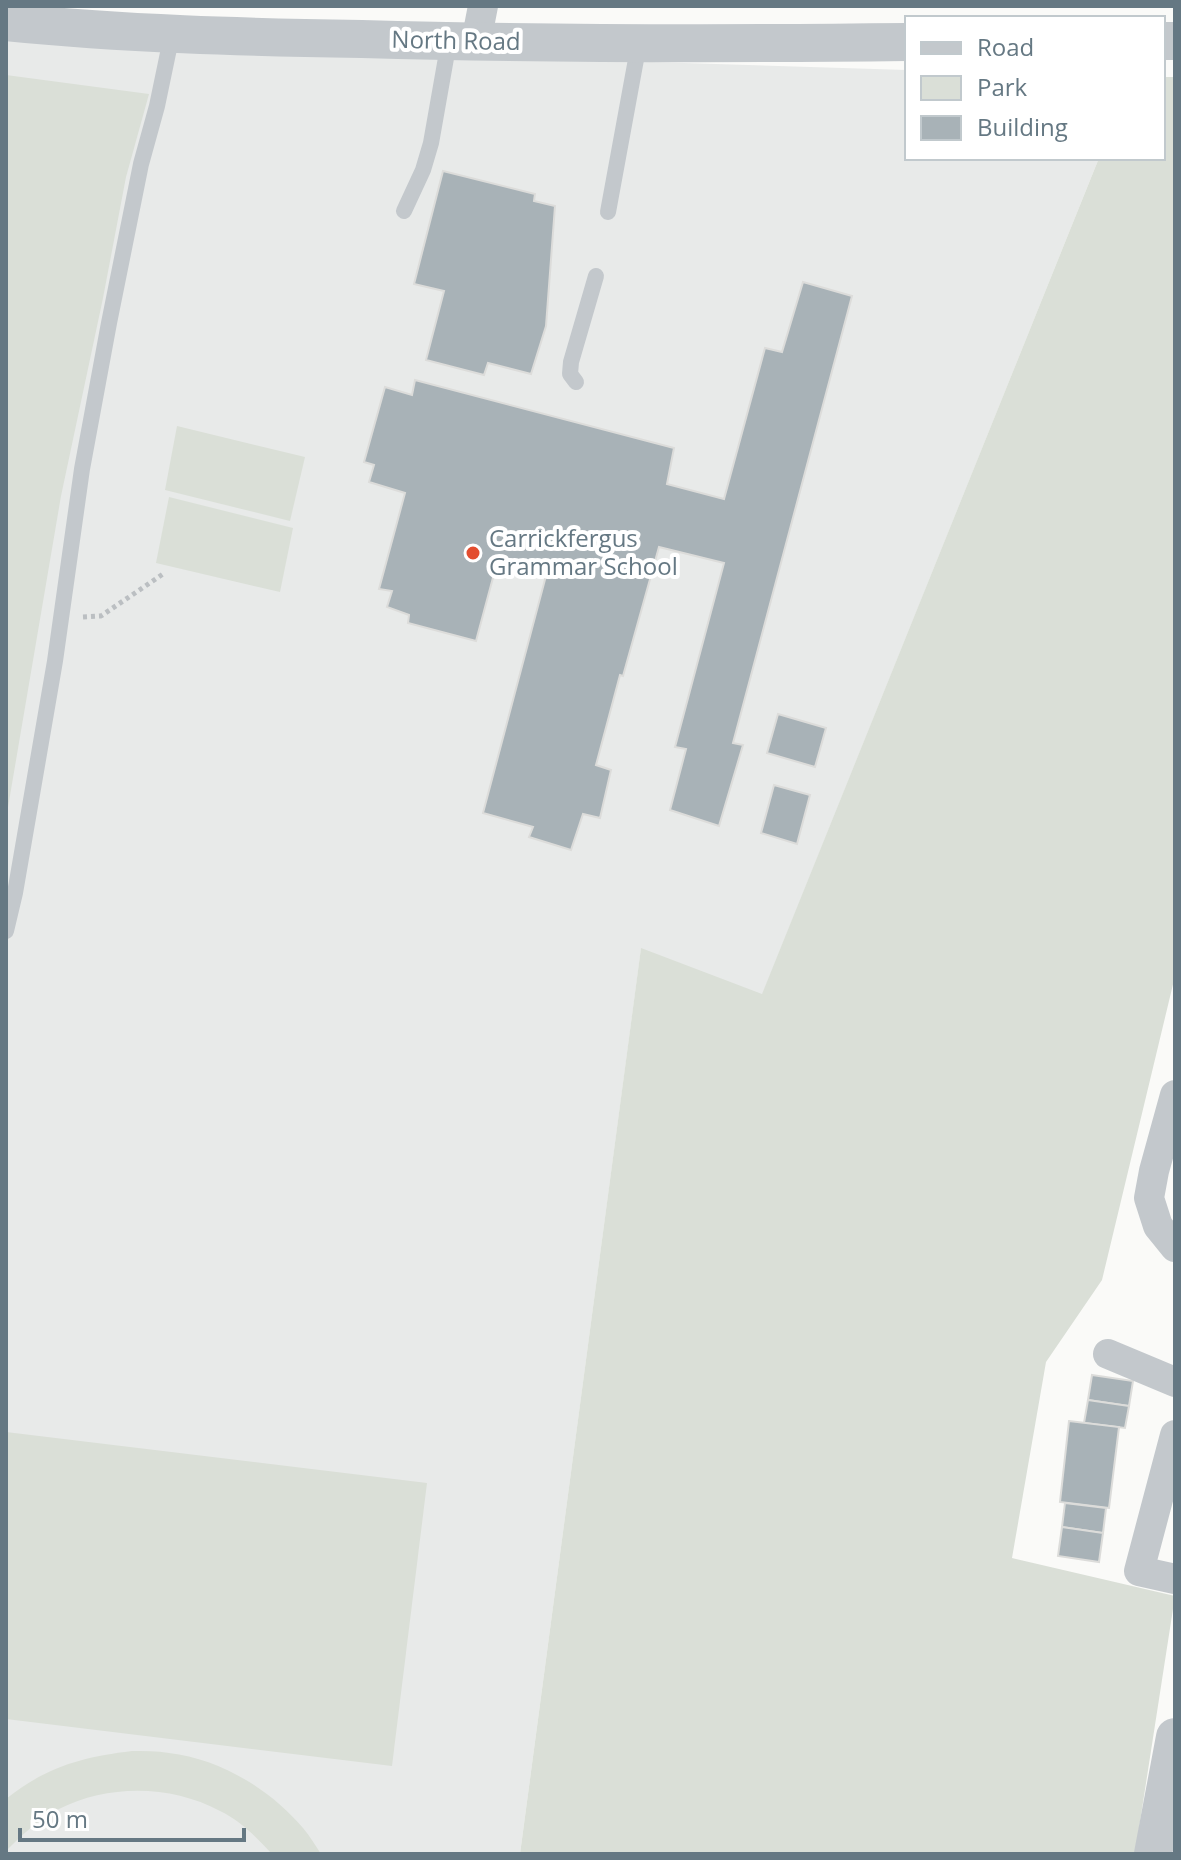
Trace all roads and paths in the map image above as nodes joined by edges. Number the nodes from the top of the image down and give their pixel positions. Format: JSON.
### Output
{"nodes":[{"id":1,"x":6,"y":22,"type":"edge"},
{"id":2,"x":469,"y":30,"type":"edge"},
{"id":3,"x":172,"y":34,"type":"junction"},
{"id":4,"x":905,"y":42,"type":"edge"},
{"id":5,"x":639,"y":43,"type":"junction"},
{"id":6,"x":404,"y":211,"type":"dead end"},
{"id":7,"x":608,"y":212,"type":"dead end"},
{"id":8,"x":596,"y":276,"type":"dead end"},
{"id":9,"x":576,"y":382,"type":"dead end"},
{"id":10,"x":163,"y":574,"type":"dead end"},
{"id":11,"x":62,"y":619,"type":"junction"},
{"id":12,"x":6,"y":931,"type":"edge"},
{"id":13,"x":1175,"y":1095,"type":"edge"},
{"id":14,"x":1175,"y":1247,"type":"edge"},
{"id":15,"x":1108,"y":1354,"type":"dead end"},
{"id":16,"x":1175,"y":1382,"type":"edge"},
{"id":17,"x":1175,"y":1435,"type":"edge"},
{"id":18,"x":1175,"y":1579,"type":"edge"},
{"id":19,"x":1175,"y":1737,"type":"edge"},
{"id":20,"x":1153,"y":1854,"type":"edge"}],
"edges":[{"from":1,"to":3,"type":"street","name":"North Road"},
{"from":2,"to":3,"type":"street","name":"North Road"},
{"from":2,"to":5,"type":"street","name":"North Road"},
{"from":2,"to":6,"type":"lane"},
{"from":3,"to":11,"type":"lane"},
{"from":4,"to":5,"type":"street","name":"North Road"},
{"from":5,"to":7,"type":"lane"},
{"from":8,"to":9,"type":"lane"},
{"from":10,"to":11,"type":"path"},
{"from":11,"to":12,"type":"lane"},
{"from":13,"to":14,"type":"street"},
{"from":15,"to":16,"type":"street"},
{"from":17,"to":18,"type":"street"},
{"from":19,"to":20,"type":"street"}]}
